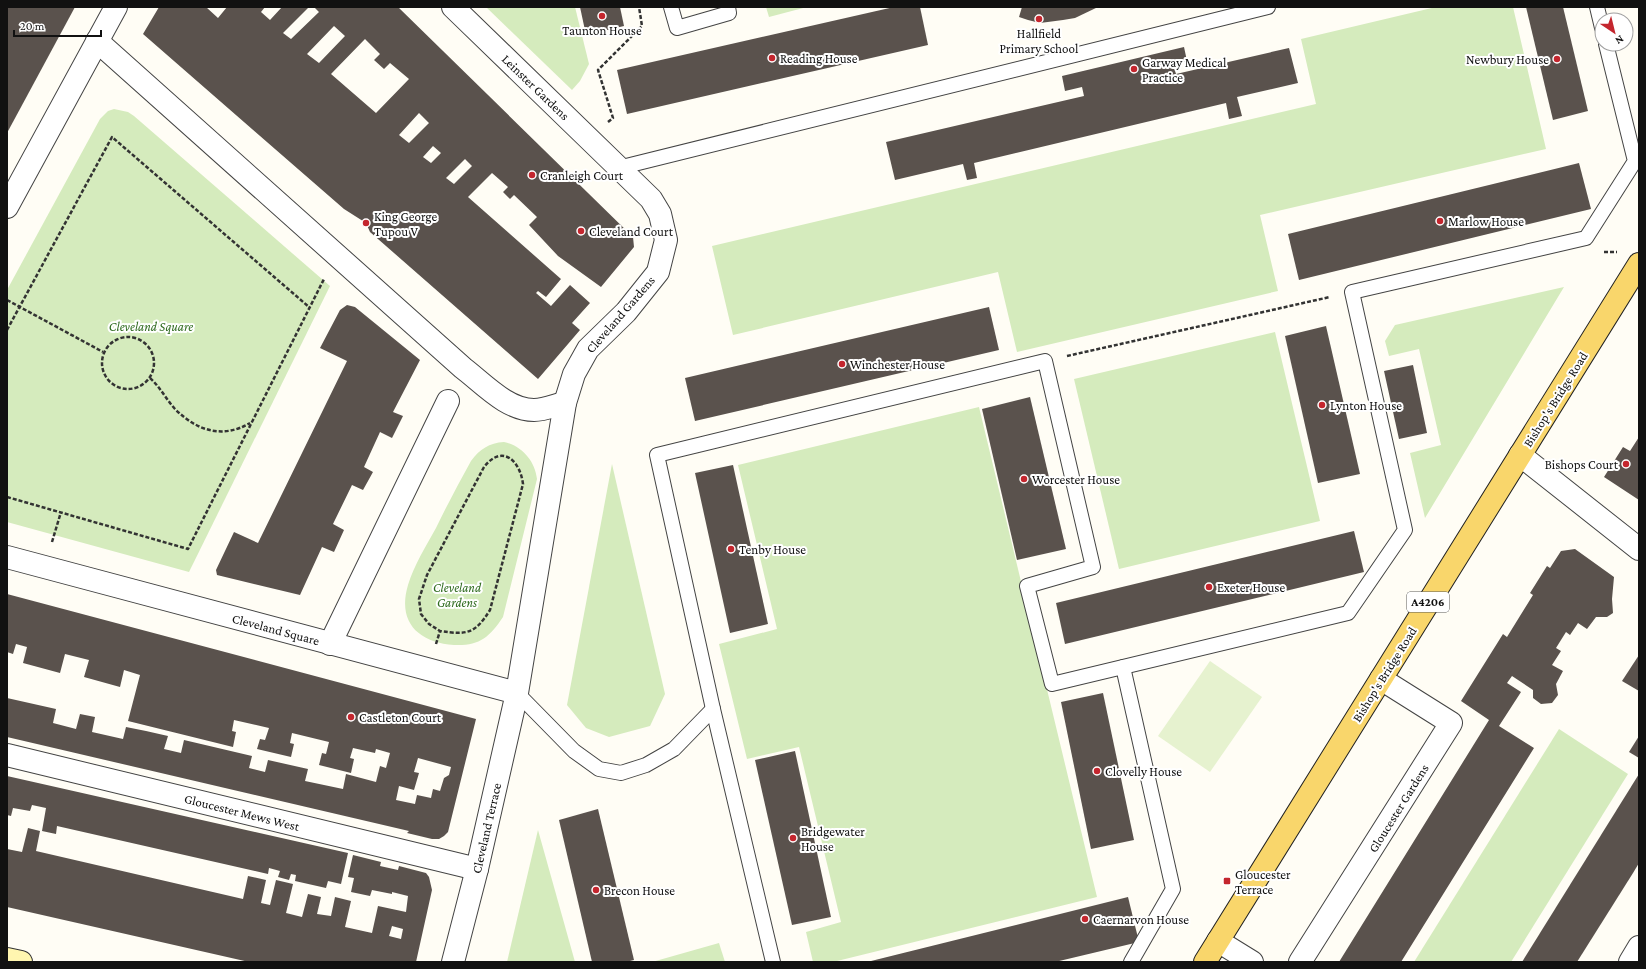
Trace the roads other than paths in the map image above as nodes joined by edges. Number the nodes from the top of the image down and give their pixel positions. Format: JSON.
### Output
{"nodes":[{"id":1,"x":116,"y":7,"type":"edge"},
{"id":2,"x":453,"y":7,"type":"edge"},
{"id":3,"x":671,"y":7,"type":"edge"},
{"id":4,"x":728,"y":7,"type":"edge"},
{"id":5,"x":1268,"y":7,"type":"edge"},
{"id":6,"x":97,"y":41,"type":"junction"},
{"id":7,"x":1608,"y":52,"type":"edge"},
{"id":8,"x":618,"y":168,"type":"junction"},
{"id":9,"x":7,"y":207,"type":"edge"},
{"id":10,"x":1639,"y":264,"type":"edge"},
{"id":11,"x":448,"y":401,"type":"dead end"},
{"id":12,"x":565,"y":403,"type":"junction"},
{"id":13,"x":1520,"y":455,"type":"junction"},
{"id":14,"x":1639,"y":549,"type":"edge"},
{"id":15,"x":7,"y":557,"type":"edge"},
{"id":16,"x":330,"y":644,"type":"junction"},
{"id":17,"x":1124,"y":667,"type":"junction"},
{"id":18,"x":1381,"y":679,"type":"junction"},
{"id":19,"x":517,"y":693,"type":"junction"},
{"id":20,"x":713,"y":709,"type":"junction"},
{"id":21,"x":7,"y":755,"type":"edge"},
{"id":22,"x":477,"y":869,"type":"junction"},
{"id":23,"x":1218,"y":941,"type":"junction"},
{"id":24,"x":1639,"y":948,"type":"edge"},
{"id":25,"x":7,"y":959,"type":"edge"},
{"id":26,"x":22,"y":962,"type":"edge"},
{"id":27,"x":453,"y":962,"type":"edge"},
{"id":28,"x":773,"y":962,"type":"edge"},
{"id":29,"x":1131,"y":962,"type":"edge"},
{"id":30,"x":1205,"y":962,"type":"edge"},
{"id":31,"x":1252,"y":962,"type":"edge"},
{"id":32,"x":1300,"y":962,"type":"edge"},
{"id":33,"x":1630,"y":962,"type":"edge"}],
"edges":[{"from":1,"to":6,"type":"street"},
{"from":2,"to":8,"type":"street","name":"Leinster Gardens"},
{"from":3,"to":4,"type":"lane"},
{"from":5,"to":8,"type":"lane"},
{"from":6,"to":9,"type":"street"},
{"from":6,"to":12,"type":"street"},
{"from":7,"to":17,"type":"lane"},
{"from":8,"to":12,"type":"street","name":"Cleveland Gardens"},
{"from":10,"to":13,"type":"main road","name":"Bishop's Bridge Road","number":"A4206"},
{"from":11,"to":16,"type":"street","name":"Cleveland Square"},
{"from":12,"to":19,"type":"street","name":"Cleveland Gardens"},
{"from":13,"to":14,"type":"street"},
{"from":13,"to":18,"type":"main road","name":"Bishop's Bridge Road","number":"A4206"},
{"from":15,"to":16,"type":"street","name":"Cleveland Square"},
{"from":16,"to":19,"type":"street"},
{"from":17,"to":20,"type":"lane"},
{"from":17,"to":29,"type":"lane"},
{"from":18,"to":23,"type":"main road","name":"Bishop's Bridge Road","number":"A4206"},
{"from":18,"to":32,"type":"street","name":"Gloucester Gardens"},
{"from":19,"to":20,"type":"lane"},
{"from":19,"to":22,"type":"street","name":"Cleveland Terrace"},
{"from":20,"to":28,"type":"lane"},
{"from":21,"to":22,"type":"street","name":"Gloucester Mews West"},
{"from":22,"to":27,"type":"street","name":"Cleveland Terrace"},
{"from":23,"to":30,"type":"main road","name":"Bishop's Bridge Road","number":"A4206"},
{"from":23,"to":31,"type":"street"},
{"from":24,"to":33,"type":"street"},
{"from":25,"to":26,"type":"street"}]}
